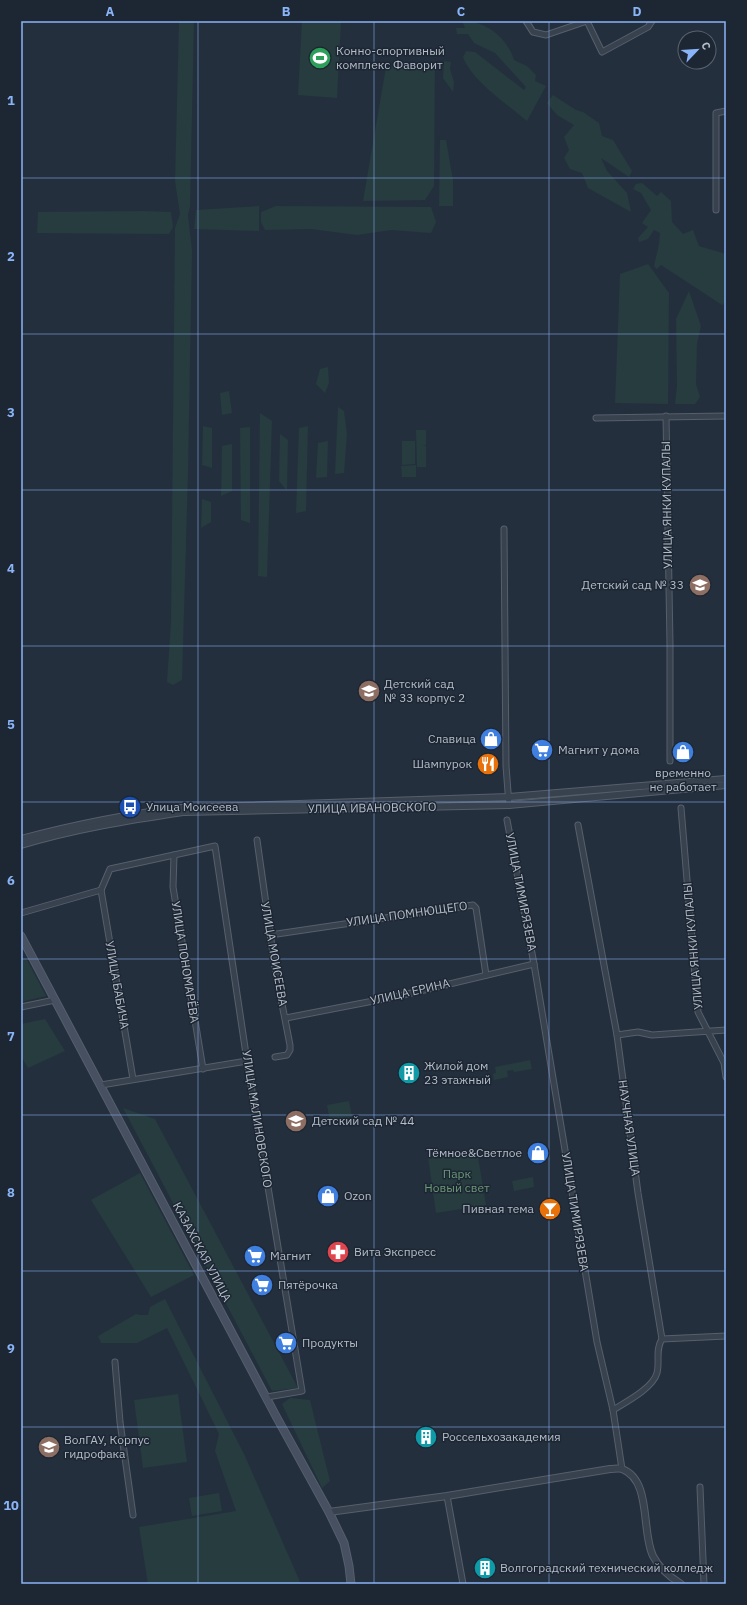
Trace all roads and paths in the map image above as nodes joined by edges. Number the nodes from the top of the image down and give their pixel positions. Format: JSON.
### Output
{"nodes":[{"id":1,"x":526,"y":21,"type":"edge"},
{"id":2,"x":587,"y":21,"type":"edge"},
{"id":3,"x":652,"y":21,"type":"edge"},
{"id":4,"x":726,"y":111,"type":"edge"},
{"id":5,"x":716,"y":210,"type":"dead end"},
{"id":6,"x":666,"y":416,"type":"junction"},
{"id":7,"x":726,"y":416,"type":"edge"},
{"id":8,"x":596,"y":418,"type":"dead end"},
{"id":9,"x":504,"y":529,"type":"dead end"},
{"id":10,"x":670,"y":761,"type":"dead end"},
{"id":11,"x":726,"y":779,"type":"edge"},
{"id":12,"x":726,"y":785,"type":"edge"},
{"id":13,"x":508,"y":797,"type":"junction"},
{"id":14,"x":509,"y":805,"type":"junction"},
{"id":15,"x":681,"y":808,"type":"dead end"},
{"id":16,"x":507,"y":820,"type":"dead end"},
{"id":17,"x":578,"y":826,"type":"dead end"},
{"id":18,"x":21,"y":839,"type":"edge"},
{"id":19,"x":257,"y":840,"type":"dead end"},
{"id":20,"x":21,"y":845,"type":"edge"},
{"id":21,"x":174,"y":855,"type":"junction"},
{"id":22,"x":101,"y":890,"type":"junction"},
{"id":23,"x":21,"y":914,"type":"edge"},
{"id":24,"x":270,"y":935,"type":"junction"},
{"id":25,"x":21,"y":936,"type":"edge"},
{"id":26,"x":534,"y":964,"type":"junction"},
{"id":27,"x":486,"y":975,"type":"junction"},
{"id":28,"x":55,"y":1000,"type":"junction"},
{"id":29,"x":21,"y":1007,"type":"edge"},
{"id":30,"x":286,"y":1018,"type":"junction"},
{"id":31,"x":726,"y":1030,"type":"edge"},
{"id":32,"x":708,"y":1032,"type":"junction"},
{"id":33,"x":617,"y":1035,"type":"junction"},
{"id":34,"x":275,"y":1057,"type":"dead end"},
{"id":35,"x":247,"y":1061,"type":"junction"},
{"id":36,"x":203,"y":1069,"type":"junction"},
{"id":37,"x":726,"y":1077,"type":"edge"},
{"id":38,"x":134,"y":1079,"type":"junction"},
{"id":39,"x":101,"y":1085,"type":"junction"},
{"id":40,"x":726,"y":1336,"type":"edge"},
{"id":41,"x":662,"y":1339,"type":"junction"},
{"id":42,"x":115,"y":1362,"type":"dead end"},
{"id":43,"x":267,"y":1397,"type":"junction"},
{"id":44,"x":613,"y":1410,"type":"junction"},
{"id":45,"x":622,"y":1468,"type":"junction"},
{"id":46,"x":700,"y":1487,"type":"dead end"},
{"id":47,"x":447,"y":1496,"type":"junction"},
{"id":48,"x":329,"y":1512,"type":"junction"},
{"id":49,"x":133,"y":1515,"type":"dead end"},
{"id":50,"x":351,"y":1584,"type":"edge"},
{"id":51,"x":463,"y":1584,"type":"edge"},
{"id":52,"x":681,"y":1584,"type":"edge"},
{"id":53,"x":704,"y":1584,"type":"edge"}],
"edges":[{"from":1,"to":2,"type":"street"},
{"from":2,"to":3,"type":"street"},
{"from":4,"to":5,"type":"street"},
{"from":6,"to":7,"type":"street"},
{"from":6,"to":8,"type":"street"},
{"from":6,"to":10,"type":"street","name":"УЛИЦА ЯНКИ КУПАЛЫ"},
{"from":9,"to":13,"type":"street"},
{"from":11,"to":13,"type":"street","name":"УЛИЦА ИВАНОВСКОГО"},
{"from":12,"to":14,"type":"street","name":"УЛИЦА ИВАНОВСКОГО"},
{"from":13,"to":14,"type":"street"},
{"from":13,"to":18,"type":"street","name":"УЛИЦА ИВАНОВСКОГО"},
{"from":14,"to":20,"type":"street","name":"УЛИЦА ИВАНОВСКОГО"},
{"from":15,"to":32,"type":"street","name":"УЛИЦА ЯНКИ КУПАЛЫ"},
{"from":16,"to":26,"type":"street","name":"УЛИЦА ТИМИРЯЗЕВА"},
{"from":17,"to":33,"type":"street","name":"НАУЧНАЯ УЛИЦА"},
{"from":19,"to":24,"type":"street","name":"УЛИЦА МОИСЕЕВА"},
{"from":21,"to":22,"type":"street"},
{"from":21,"to":35,"type":"street","name":"УЛИЦА МАЛИНОВСКОГО"},
{"from":21,"to":36,"type":"street","name":"УЛИЦА ПОНОМАРЁВА"},
{"from":22,"to":23,"type":"street"},
{"from":22,"to":38,"type":"street","name":"УЛИЦА БАБИЧА"},
{"from":24,"to":27,"type":"street","name":"УЛИЦА ПОМНЮЩЕГО"},
{"from":24,"to":30,"type":"street","name":"УЛИЦА МОИСЕЕВА"},
{"from":25,"to":28,"type":"main road","name":"КАЗАХСКАЯ УЛИЦА"},
{"from":26,"to":27,"type":"street","name":"УЛИЦА ЕРИНА"},
{"from":26,"to":44,"type":"street","name":"УЛИЦА ТИМИРЯЗЕВА"},
{"from":27,"to":30,"type":"street","name":"УЛИЦА ЕРИНА"},
{"from":28,"to":29,"type":"street"},
{"from":28,"to":39,"type":"main road","name":"КАЗАХСКАЯ УЛИЦА"},
{"from":30,"to":34,"type":"street","name":"УЛИЦА МОИСЕЕВА"},
{"from":31,"to":32,"type":"street"},
{"from":32,"to":33,"type":"street"},
{"from":32,"to":37,"type":"street","name":"УЛИЦА ЯНКИ КУПАЛЫ"},
{"from":33,"to":41,"type":"street","name":"НАУЧНАЯ УЛИЦА"},
{"from":35,"to":36,"type":"street"},
{"from":35,"to":43,"type":"street","name":"УЛИЦА МАЛИНОВСКОГО"},
{"from":36,"to":38,"type":"street"},
{"from":38,"to":39,"type":"street"},
{"from":39,"to":43,"type":"main road","name":"КАЗАХСКАЯ УЛИЦА"},
{"from":40,"to":41,"type":"street"},
{"from":41,"to":44,"type":"street","name":"НАУЧНАЯ УЛИЦА"},
{"from":42,"to":49,"type":"street"},
{"from":43,"to":48,"type":"main road","name":"КАЗАХСКАЯ УЛИЦА"},
{"from":44,"to":45,"type":"street","name":"УЛИЦА ТИМИРЯЗЕВА"},
{"from":45,"to":47,"type":"street"},
{"from":45,"to":52,"type":"street"},
{"from":46,"to":53,"type":"street"},
{"from":47,"to":48,"type":"street"},
{"from":47,"to":51,"type":"street"},
{"from":48,"to":50,"type":"main road","name":"КАЗАХСКАЯ УЛИЦА"}]}
